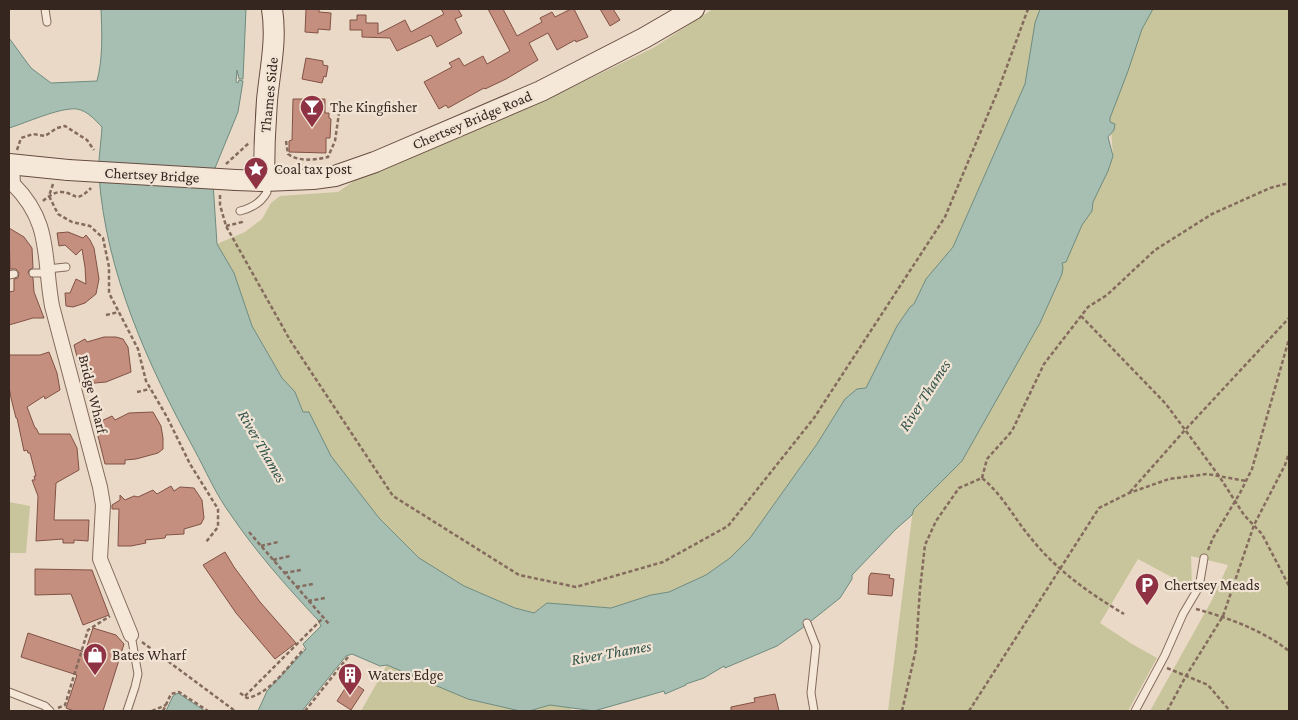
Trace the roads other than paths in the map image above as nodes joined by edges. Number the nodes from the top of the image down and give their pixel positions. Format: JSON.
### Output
{"nodes":[{"id":1,"x":45,"y":9,"type":"edge"},
{"id":2,"x":272,"y":9,"type":"edge"},
{"id":3,"x":694,"y":9,"type":"edge"},
{"id":4,"x":47,"y":22,"type":"dead end"},
{"id":5,"x":260,"y":138,"type":"junction"},
{"id":6,"x":12,"y":162,"type":"edge"},
{"id":7,"x":226,"y":179,"type":"joint"},
{"id":8,"x":289,"y":180,"type":"junction"},
{"id":9,"x":264,"y":181,"type":"junction"},
{"id":10,"x":240,"y":210,"type":"dead end"},
{"id":11,"x":66,"y":267,"type":"dead end"},
{"id":12,"x":47,"y":271,"type":"junction"},
{"id":13,"x":33,"y":273,"type":"dead end"},
{"id":14,"x":1204,"y":558,"type":"road end"},
{"id":15,"x":807,"y":624,"type":"dead end"},
{"id":16,"x":131,"y":635,"type":"joint"},
{"id":17,"x":9,"y":692,"type":"edge"},
{"id":18,"x":50,"y":711,"type":"edge"},
{"id":19,"x":127,"y":711,"type":"edge"},
{"id":20,"x":814,"y":711,"type":"edge"},
{"id":21,"x":1135,"y":711,"type":"edge"}],
"edges":[{"from":1,"to":4,"type":"lane"},
{"from":2,"to":5,"type":"main road","name":"Thames Side"},
{"from":3,"to":8,"type":"main road","name":"Chertsey Bridge Road"},
{"from":5,"to":8,"type":"main road"},
{"from":5,"to":9,"type":"main road","name":"Thames Side"},
{"from":6,"to":7,"type":"main road","name":"Chertsey Bridge","bridge":true},
{"from":6,"to":12,"type":"street","name":"Bridge Wharf"},
{"from":7,"to":9,"type":"main road","name":"Chertsey Bridge Road"},
{"from":8,"to":9,"type":"main road","name":"Chertsey Bridge Road"},
{"from":9,"to":10,"type":"lane"},
{"from":11,"to":12,"type":"lane"},
{"from":12,"to":13,"type":"lane"},
{"from":12,"to":16,"type":"street","name":"Bridge Wharf"},
{"from":14,"to":21,"type":"lane"},
{"from":15,"to":20,"type":"lane"},
{"from":16,"to":19,"type":"lane"},
{"from":17,"to":18,"type":"lane"}]}
